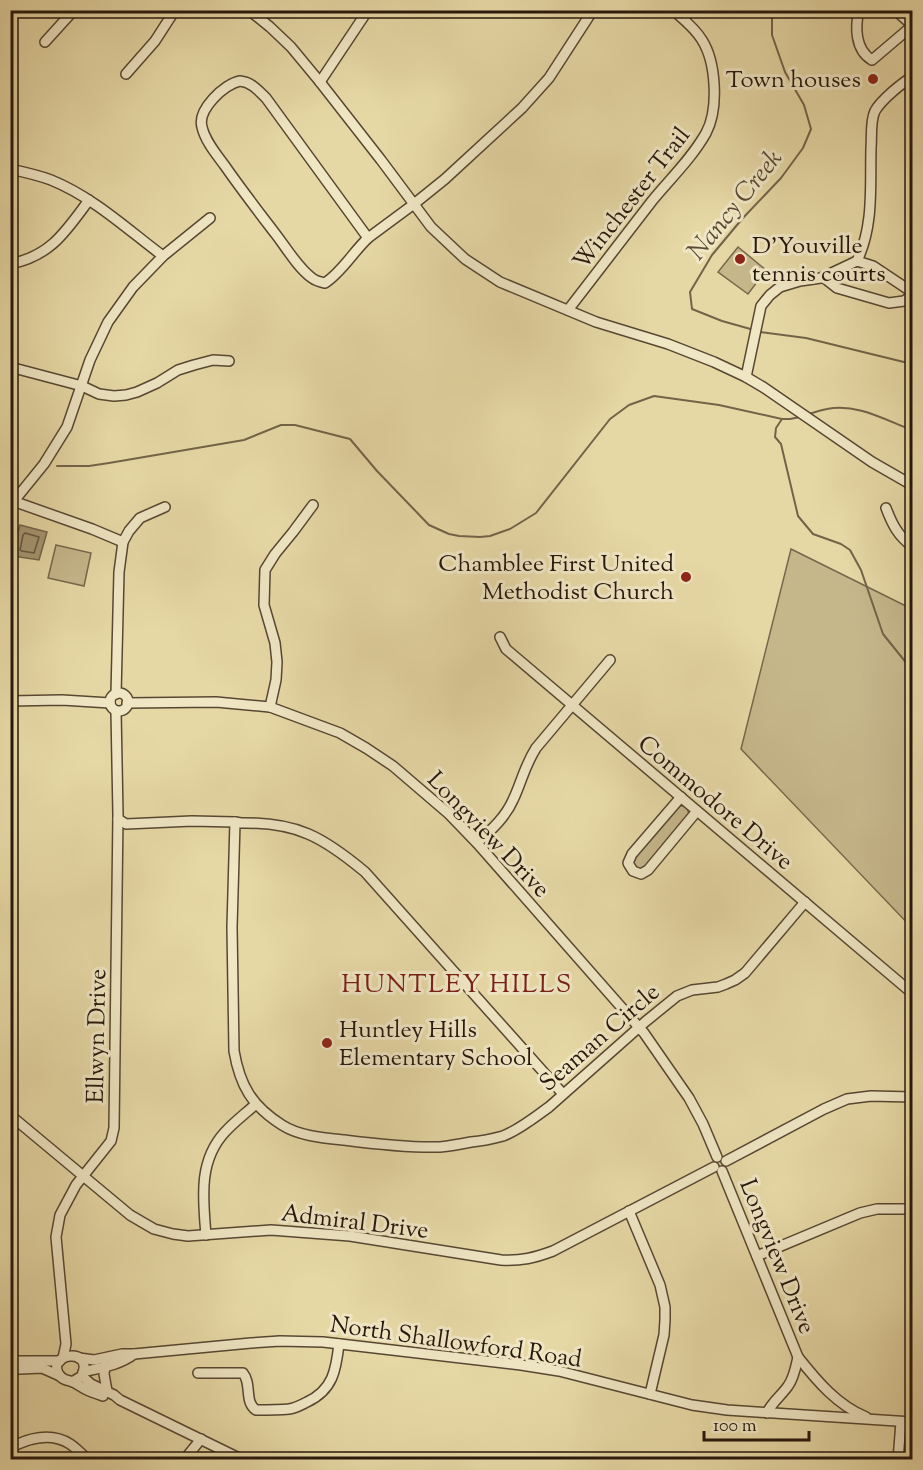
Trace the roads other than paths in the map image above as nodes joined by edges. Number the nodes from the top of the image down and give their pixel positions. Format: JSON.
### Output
{"nodes":[{"id":1,"x":74,"y":10,"type":"edge"},
{"id":2,"x":175,"y":10,"type":"edge"},
{"id":3,"x":249,"y":10,"type":"edge"},
{"id":4,"x":368,"y":10,"type":"edge"},
{"id":5,"x":592,"y":10,"type":"edge"},
{"id":6,"x":673,"y":10,"type":"edge"},
{"id":7,"x":859,"y":10,"type":"edge"},
{"id":8,"x":895,"y":10,"type":"edge"},
{"id":9,"x":912,"y":25,"type":"edge"},
{"id":10,"x":45,"y":42,"type":"dead end"},
{"id":11,"x":126,"y":74,"type":"dead end"},
{"id":12,"x":912,"y":77,"type":"edge"},
{"id":13,"x":320,"y":82,"type":"junction"},
{"id":14,"x":10,"y":169,"type":"edge"},
{"id":15,"x":89,"y":200,"type":"junction"},
{"id":16,"x":414,"y":204,"type":"junction"},
{"id":17,"x":210,"y":218,"type":"dead end"},
{"id":18,"x":368,"y":238,"type":"junction"},
{"id":19,"x":163,"y":256,"type":"junction"},
{"id":20,"x":857,"y":261,"type":"junction"},
{"id":21,"x":10,"y":264,"type":"edge"},
{"id":22,"x":824,"y":277,"type":"junction"},
{"id":23,"x":912,"y":294,"type":"edge"},
{"id":24,"x":568,"y":310,"type":"junction"},
{"id":25,"x":229,"y":361,"type":"dead end"},
{"id":26,"x":10,"y":366,"type":"edge"},
{"id":27,"x":746,"y":377,"type":"junction"},
{"id":28,"x":82,"y":386,"type":"junction"},
{"id":29,"x":912,"y":485,"type":"edge"},
{"id":30,"x":12,"y":501,"type":"edge"},
{"id":31,"x":313,"y":506,"type":"dead end"},
{"id":32,"x":165,"y":507,"type":"dead end"},
{"id":33,"x":886,"y":508,"type":"dead end"},
{"id":34,"x":10,"y":512,"type":"edge"},
{"id":35,"x":123,"y":542,"type":"junction"},
{"id":36,"x":912,"y":546,"type":"edge"},
{"id":37,"x":500,"y":637,"type":"dead end"},
{"id":38,"x":610,"y":660,"type":"dead end"},
{"id":39,"x":117,"y":694,"type":"junction"},
{"id":40,"x":10,"y":701,"type":"edge"},
{"id":41,"x":128,"y":702,"type":"junction"},
{"id":42,"x":110,"y":703,"type":"junction"},
{"id":43,"x":572,"y":705,"type":"junction"},
{"id":44,"x":270,"y":708,"type":"junction"},
{"id":45,"x":116,"y":711,"type":"junction"},
{"id":46,"x":681,"y":797,"type":"junction"},
{"id":47,"x":698,"y":811,"type":"junction"},
{"id":48,"x":117,"y":819,"type":"junction"},
{"id":49,"x":235,"y":822,"type":"junction"},
{"id":50,"x":477,"y":843,"type":"junction"},
{"id":51,"x":805,"y":902,"type":"junction"},
{"id":52,"x":912,"y":993,"type":"edge"},
{"id":53,"x":639,"y":1027,"type":"junction"},
{"id":54,"x":563,"y":1094,"type":"junction"},
{"id":55,"x":912,"y":1097,"type":"edge"},
{"id":56,"x":256,"y":1104,"type":"junction"},
{"id":57,"x":10,"y":1114,"type":"edge"},
{"id":58,"x":722,"y":1159,"type":"junction"},
{"id":59,"x":718,"y":1169,"type":"junction"},
{"id":60,"x":84,"y":1176,"type":"junction"},
{"id":61,"x":912,"y":1209,"type":"edge"},
{"id":62,"x":629,"y":1211,"type":"junction"},
{"id":63,"x":206,"y":1235,"type":"junction"},
{"id":64,"x":757,"y":1256,"type":"junction"},
{"id":65,"x":66,"y":1344,"type":"junction"},
{"id":66,"x":339,"y":1344,"type":"junction"},
{"id":67,"x":134,"y":1354,"type":"junction"},
{"id":68,"x":77,"y":1357,"type":"junction"},
{"id":69,"x":798,"y":1357,"type":"junction"},
{"id":70,"x":61,"y":1360,"type":"junction"},
{"id":71,"x":10,"y":1365,"type":"edge"},
{"id":72,"x":105,"y":1366,"type":"junction"},
{"id":73,"x":198,"y":1373,"type":"dead end"},
{"id":74,"x":82,"y":1374,"type":"junction"},
{"id":75,"x":60,"y":1376,"type":"junction"},
{"id":76,"x":72,"y":1382,"type":"junction"},
{"id":77,"x":107,"y":1391,"type":"junction"},
{"id":78,"x":650,"y":1394,"type":"junction"},
{"id":79,"x":120,"y":1400,"type":"junction"},
{"id":80,"x":767,"y":1413,"type":"junction"},
{"id":81,"x":871,"y":1419,"type":"junction"},
{"id":82,"x":901,"y":1422,"type":"junction"},
{"id":83,"x":912,"y":1422,"type":"edge"},
{"id":84,"x":201,"y":1439,"type":"junction"},
{"id":85,"x":10,"y":1448,"type":"edge"},
{"id":86,"x":88,"y":1460,"type":"edge"},
{"id":87,"x":184,"y":1460,"type":"edge"},
{"id":88,"x":243,"y":1460,"type":"edge"},
{"id":89,"x":898,"y":1460,"type":"edge"}],
"edges":[{"from":1,"to":10,"type":"street"},
{"from":2,"to":11,"type":"street"},
{"from":3,"to":13,"type":"street"},
{"from":4,"to":13,"type":"street"},
{"from":5,"to":16,"type":"street"},
{"from":6,"to":24,"type":"street","name":"Winchester Trail"},
{"from":7,"to":9,"type":"street"},
{"from":8,"to":9,"type":"street"},
{"from":12,"to":20,"type":"street"},
{"from":13,"to":16,"type":"street"},
{"from":14,"to":15,"type":"street"},
{"from":15,"to":19,"type":"street"},
{"from":15,"to":21,"type":"street"},
{"from":16,"to":18,"type":"street"},
{"from":16,"to":24,"type":"street"},
{"from":17,"to":19,"type":"street"},
{"from":18,"to":18,"type":"street"},
{"from":19,"to":28,"type":"street"},
{"from":20,"to":22,"type":"street"},
{"from":20,"to":23,"type":"street"},
{"from":22,"to":23,"type":"street"},
{"from":22,"to":27,"type":"street"},
{"from":24,"to":27,"type":"street"},
{"from":25,"to":28,"type":"street"},
{"from":26,"to":28,"type":"street"},
{"from":27,"to":29,"type":"street"},
{"from":28,"to":30,"type":"street"},
{"from":30,"to":34,"type":"street"},
{"from":30,"to":35,"type":"street"},
{"from":31,"to":44,"type":"street"},
{"from":32,"to":35,"type":"street"},
{"from":33,"to":36,"type":"street"},
{"from":35,"to":39,"type":"street"},
{"from":37,"to":43,"type":"street","name":"Commodore Drive"},
{"from":38,"to":43,"type":"street"},
{"from":39,"to":41,"type":"street"},
{"from":39,"to":42,"type":"street"},
{"from":40,"to":42,"type":"street"},
{"from":41,"to":44,"type":"street","name":"Longview Drive"},
{"from":41,"to":45,"type":"street"},
{"from":42,"to":45,"type":"street"},
{"from":43,"to":46,"type":"street","name":"Commodore Drive"},
{"from":43,"to":50,"type":"street"},
{"from":44,"to":50,"type":"street","name":"Longview Drive"},
{"from":45,"to":48,"type":"street","name":"Ellwyn Drive"},
{"from":46,"to":47,"type":"street","name":"Commodore Drive"},
{"from":46,"to":47,"type":"street"},
{"from":47,"to":51,"type":"street","name":"Commodore Drive"},
{"from":48,"to":49,"type":"street"},
{"from":48,"to":60,"type":"street","name":"Ellwyn Drive"},
{"from":49,"to":54,"type":"street"},
{"from":49,"to":56,"type":"street","name":"Seaman Circle"},
{"from":50,"to":53,"type":"street","name":"Longview Drive"},
{"from":51,"to":52,"type":"street","name":"Commodore Drive"},
{"from":51,"to":53,"type":"street","name":"Seaman Circle"},
{"from":53,"to":54,"type":"street","name":"Seaman Circle"},
{"from":53,"to":58,"type":"street","name":"Longview Drive"},
{"from":54,"to":56,"type":"street","name":"Seaman Circle"},
{"from":55,"to":58,"type":"street"},
{"from":56,"to":63,"type":"street"},
{"from":57,"to":60,"type":"street","name":"Admiral Drive"},
{"from":58,"to":59,"type":"street"},
{"from":59,"to":62,"type":"street","name":"Admiral Drive"},
{"from":59,"to":64,"type":"street","name":"Longview Drive"},
{"from":60,"to":63,"type":"street","name":"Admiral Drive"},
{"from":60,"to":65,"type":"street","name":"Ellwyn Drive"},
{"from":61,"to":64,"type":"street"},
{"from":62,"to":63,"type":"street","name":"Admiral Drive"},
{"from":62,"to":78,"type":"street"},
{"from":64,"to":69,"type":"street","name":"Longview Drive"},
{"from":65,"to":68,"type":"street"},
{"from":65,"to":70,"type":"street","name":"Ellwyn Drive"},
{"from":66,"to":67,"type":"street","name":"North Shallowford Road"},
{"from":66,"to":73,"type":"street"},
{"from":66,"to":78,"type":"street","name":"North Shallowford Road"},
{"from":67,"to":68,"type":"street","name":"North Shallowford Road"},
{"from":67,"to":72,"type":"street","name":"North Shallowford Road"},
{"from":68,"to":70,"type":"street"},
{"from":68,"to":74,"type":"street"},
{"from":69,"to":80,"type":"street","name":"Longview Drive"},
{"from":69,"to":81,"type":"street","name":"Longview Drive"},
{"from":70,"to":71,"type":"street"},
{"from":70,"to":75,"type":"street"},
{"from":71,"to":75,"type":"street"},
{"from":72,"to":74,"type":"street","name":"North Shallowford Road"},
{"from":72,"to":77,"type":"street"},
{"from":74,"to":76,"type":"street"},
{"from":74,"to":77,"type":"street"},
{"from":75,"to":76,"type":"street"},
{"from":76,"to":79,"type":"street"},
{"from":77,"to":79,"type":"street"},
{"from":78,"to":80,"type":"street","name":"North Shallowford Road"},
{"from":79,"to":84,"type":"street"},
{"from":80,"to":81,"type":"street","name":"North Shallowford Road"},
{"from":81,"to":82,"type":"street","name":"North Shallowford Road"},
{"from":82,"to":83,"type":"street","name":"North Shallowford Road"},
{"from":82,"to":89,"type":"street"},
{"from":84,"to":87,"type":"street"},
{"from":84,"to":88,"type":"street"},
{"from":85,"to":86,"type":"street"}]}
